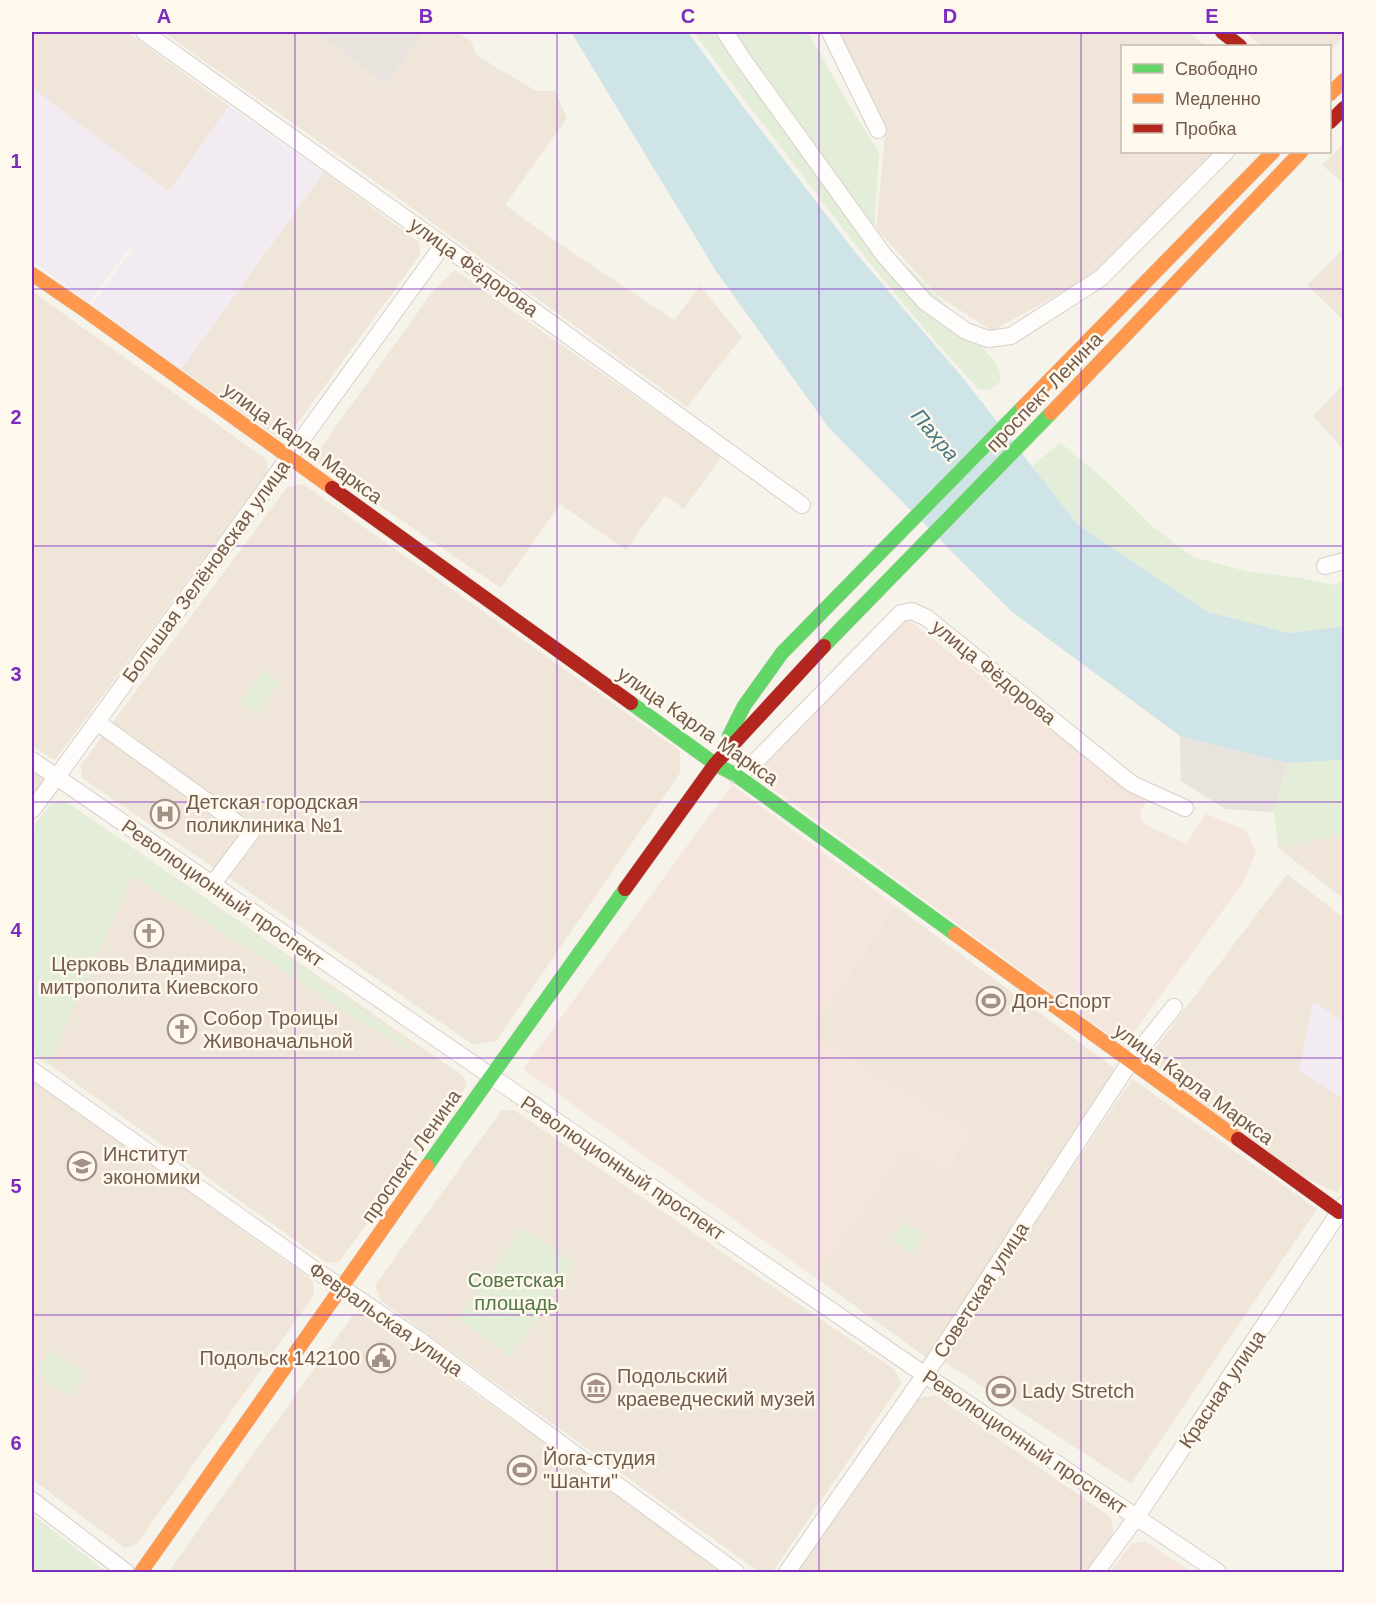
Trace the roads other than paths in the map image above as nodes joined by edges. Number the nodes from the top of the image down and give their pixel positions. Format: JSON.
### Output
{"nodes":[{"id":1,"x":144,"y":32,"type":"edge"},
{"id":2,"x":725,"y":32,"type":"edge"},
{"id":3,"x":830,"y":32,"type":"edge"},
{"id":4,"x":1222,"y":32,"type":"edge"},
{"id":5,"x":1239,"y":45,"type":"edge"},
{"id":6,"x":1344,"y":80,"type":"edge"},
{"id":7,"x":1331,"y":92,"type":"edge"},
{"id":8,"x":1344,"y":108,"type":"edge"},
{"id":9,"x":1331,"y":121,"type":"edge"},
{"id":10,"x":878,"y":130,"type":"dead end"},
{"id":11,"x":1225,"y":153,"type":"edge"},
{"id":12,"x":1272,"y":153,"type":"edge"},
{"id":13,"x":1300,"y":153,"type":"edge"},
{"id":14,"x":443,"y":245,"type":"junction"},
{"id":15,"x":32,"y":274,"type":"edge"},
{"id":16,"x":289,"y":457,"type":"junction"},
{"id":17,"x":802,"y":505,"type":"dead end"},
{"id":18,"x":1344,"y":561,"type":"edge"},
{"id":19,"x":1325,"y":566,"type":"dead end"},
{"id":20,"x":97,"y":722,"type":"junction"},
{"id":21,"x":32,"y":760,"type":"edge"},
{"id":22,"x":715,"y":764,"type":"junction"},
{"id":23,"x":736,"y":775,"type":"junction"},
{"id":24,"x":56,"y":778,"type":"junction"},
{"id":25,"x":1185,"y":808,"type":"dead end"},
{"id":26,"x":32,"y":810,"type":"edge"},
{"id":27,"x":213,"y":885,"type":"junction"},
{"id":28,"x":1174,"y":1007,"type":"dead end"},
{"id":29,"x":1131,"y":1062,"type":"junction"},
{"id":30,"x":32,"y":1070,"type":"edge"},
{"id":31,"x":491,"y":1077,"type":"junction"},
{"id":32,"x":1342,"y":1208,"type":"edge"},
{"id":33,"x":342,"y":1288,"type":"junction"},
{"id":34,"x":925,"y":1375,"type":"junction"},
{"id":35,"x":32,"y":1500,"type":"edge"},
{"id":36,"x":1136,"y":1518,"type":"junction"},
{"id":37,"x":126,"y":1572,"type":"edge"},
{"id":38,"x":141,"y":1572,"type":"edge"},
{"id":39,"x":736,"y":1572,"type":"edge"},
{"id":40,"x":787,"y":1572,"type":"edge"},
{"id":41,"x":1096,"y":1572,"type":"edge"},
{"id":42,"x":1218,"y":1572,"type":"edge"}],
"edges":[{"from":1,"to":14,"type":"street","name":"улица Фёдорова"},
{"from":2,"to":11,"type":"street"},
{"from":3,"to":10,"type":"street"},
{"from":4,"to":5,"type":"main road"},
{"from":6,"to":7,"type":"main road"},
{"from":8,"to":9,"type":"main road"},
{"from":12,"to":22,"type":"main road","name":"проспект Ленина"},
{"from":13,"to":22,"type":"main road","name":"проспект Ленина"},
{"from":14,"to":16,"type":"street","name":"Большая Зелёновская улица"},
{"from":14,"to":17,"type":"street","name":"улица Фёдорова"},
{"from":15,"to":16,"type":"main road","name":"улица Карла Маркса"},
{"from":16,"to":20,"type":"street","name":"Большая Зелёновская улица"},
{"from":16,"to":22,"type":"main road","name":"улица Карла Маркса"},
{"from":18,"to":19,"type":"street"},
{"from":20,"to":24,"type":"street","name":"Большая Зелёновская улица"},
{"from":20,"to":27,"type":"street"},
{"from":21,"to":24,"type":"street","name":"Революционный проспект"},
{"from":22,"to":23,"type":"main road","name":"улица Карла Маркса"},
{"from":22,"to":31,"type":"main road","name":"проспект Ленина"},
{"from":23,"to":25,"type":"street","name":"улица Фёдорова"},
{"from":23,"to":29,"type":"main road","name":"улица Карла Маркса"},
{"from":24,"to":26,"type":"street","name":"Большая Зелёновская улица"},
{"from":24,"to":27,"type":"street","name":"Революционный проспект"},
{"from":27,"to":31,"type":"street","name":"Революционный проспект"},
{"from":28,"to":29,"type":"street","name":"Советская улица"},
{"from":29,"to":32,"type":"main road","name":"улица Карла Маркса"},
{"from":29,"to":34,"type":"street","name":"Советская улица"},
{"from":30,"to":33,"type":"street","name":"Февральская улица"},
{"from":31,"to":33,"type":"main road","name":"проспект Ленина"},
{"from":31,"to":34,"type":"street","name":"Революционный проспект"},
{"from":32,"to":36,"type":"street","name":"Красная улица"},
{"from":33,"to":38,"type":"main road","name":"проспект Ленина"},
{"from":33,"to":39,"type":"street","name":"Февральская улица"},
{"from":34,"to":36,"type":"street","name":"Революционный проспект"},
{"from":34,"to":40,"type":"street","name":"Советская улица"},
{"from":35,"to":37,"type":"street"},
{"from":36,"to":41,"type":"street","name":"Красная улица"},
{"from":36,"to":42,"type":"street","name":"Революционный проспект"}]}
